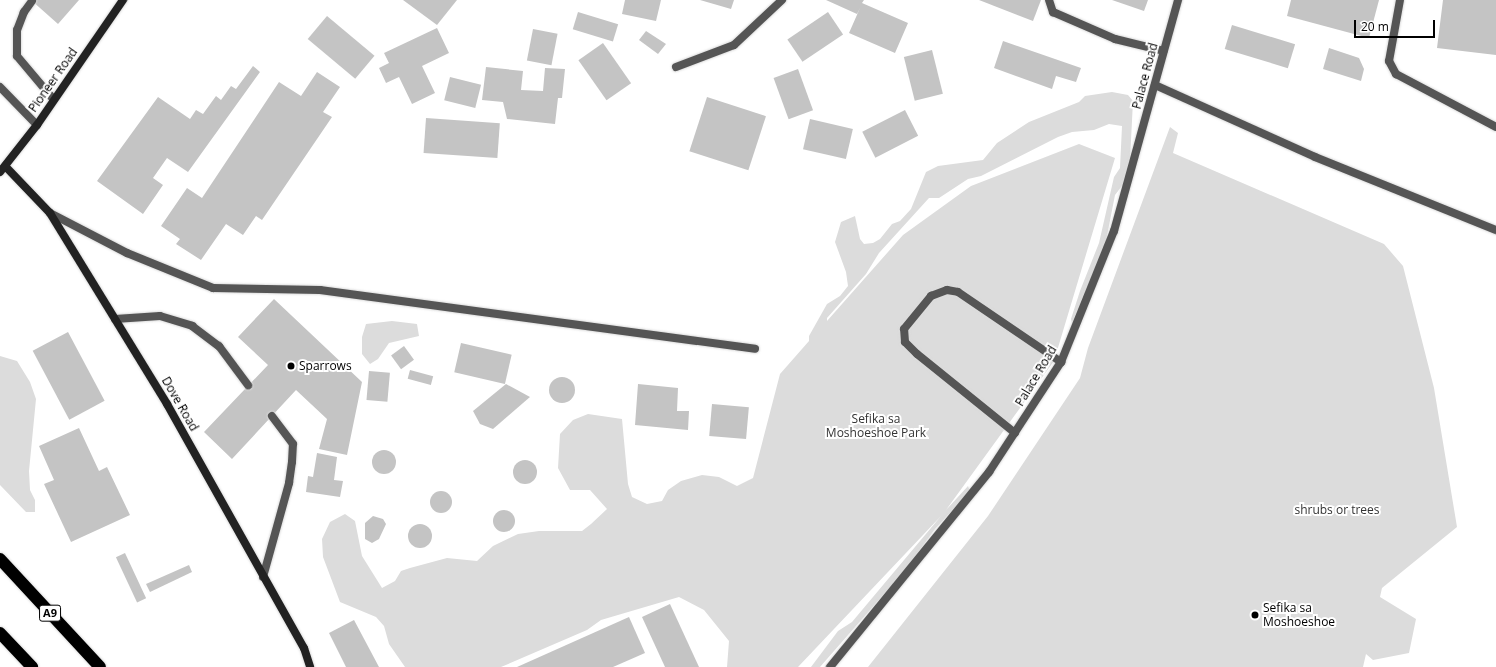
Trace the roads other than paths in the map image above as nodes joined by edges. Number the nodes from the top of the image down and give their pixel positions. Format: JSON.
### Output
{"nodes":[{"id":1,"x":124,"y":0,"type":"edge"},
{"id":2,"x":782,"y":0,"type":"edge"},
{"id":3,"x":1049,"y":0,"type":"edge"},
{"id":4,"x":1178,"y":0,"type":"edge"},
{"id":5,"x":1400,"y":0,"type":"edge"},
{"id":6,"x":32,"y":1,"type":"edge"},
{"id":7,"x":1164,"y":51,"type":"junction"},
{"id":8,"x":676,"y":67,"type":"dead end"},
{"id":9,"x":1155,"y":85,"type":"junction"},
{"id":10,"x":0,"y":86,"type":"edge"},
{"id":11,"x":54,"y":100,"type":"junction"},
{"id":12,"x":37,"y":125,"type":"junction"},
{"id":13,"x":1496,"y":127,"type":"edge"},
{"id":14,"x":3,"y":170,"type":"edge"},
{"id":15,"x":50,"y":213,"type":"junction"},
{"id":16,"x":1496,"y":230,"type":"edge"},
{"id":17,"x":115,"y":319,"type":"junction"},
{"id":18,"x":755,"y":349,"type":"dead end"},
{"id":19,"x":1061,"y":362,"type":"junction"},
{"id":20,"x":248,"y":385,"type":"dead end"},
{"id":21,"x":272,"y":416,"type":"dead end"},
{"id":22,"x":1014,"y":433,"type":"junction"},
{"id":23,"x":0,"y":559,"type":"edge"},
{"id":24,"x":263,"y":577,"type":"junction"},
{"id":25,"x":0,"y":633,"type":"edge"},
{"id":26,"x":32,"y":667,"type":"edge"},
{"id":27,"x":100,"y":667,"type":"edge"},
{"id":28,"x":310,"y":667,"type":"edge"},
{"id":29,"x":830,"y":667,"type":"edge"}],
"edges":[{"from":1,"to":11,"type":"main road","name":"Pioneer Road"},
{"from":2,"to":8,"type":"street"},
{"from":3,"to":7,"type":"street"},
{"from":4,"to":7,"type":"street","name":"Palace Road"},
{"from":5,"to":13,"type":"street"},
{"from":6,"to":11,"type":"street"},
{"from":7,"to":9,"type":"street","name":"Palace Road"},
{"from":9,"to":16,"type":"street"},
{"from":9,"to":19,"type":"street","name":"Palace Road"},
{"from":10,"to":12,"type":"street"},
{"from":11,"to":12,"type":"main road","name":"Pioneer Road"},
{"from":12,"to":14,"type":"main road","name":"Pioneer Road"},
{"from":14,"to":15,"type":"main road","name":"Dove Road"},
{"from":15,"to":17,"type":"main road","name":"Dove Road"},
{"from":15,"to":18,"type":"street"},
{"from":17,"to":20,"type":"street"},
{"from":17,"to":24,"type":"main road","name":"Dove Road"},
{"from":19,"to":22,"type":"street","name":"Palace Road"},
{"from":19,"to":22,"type":"street"},
{"from":21,"to":24,"type":"street"},
{"from":22,"to":29,"type":"street","name":"Palace Road"},
{"from":23,"to":27,"type":"highway","number":"A9"},
{"from":24,"to":28,"type":"main road","name":"Dove Road"},
{"from":25,"to":26,"type":"highway"}]}
